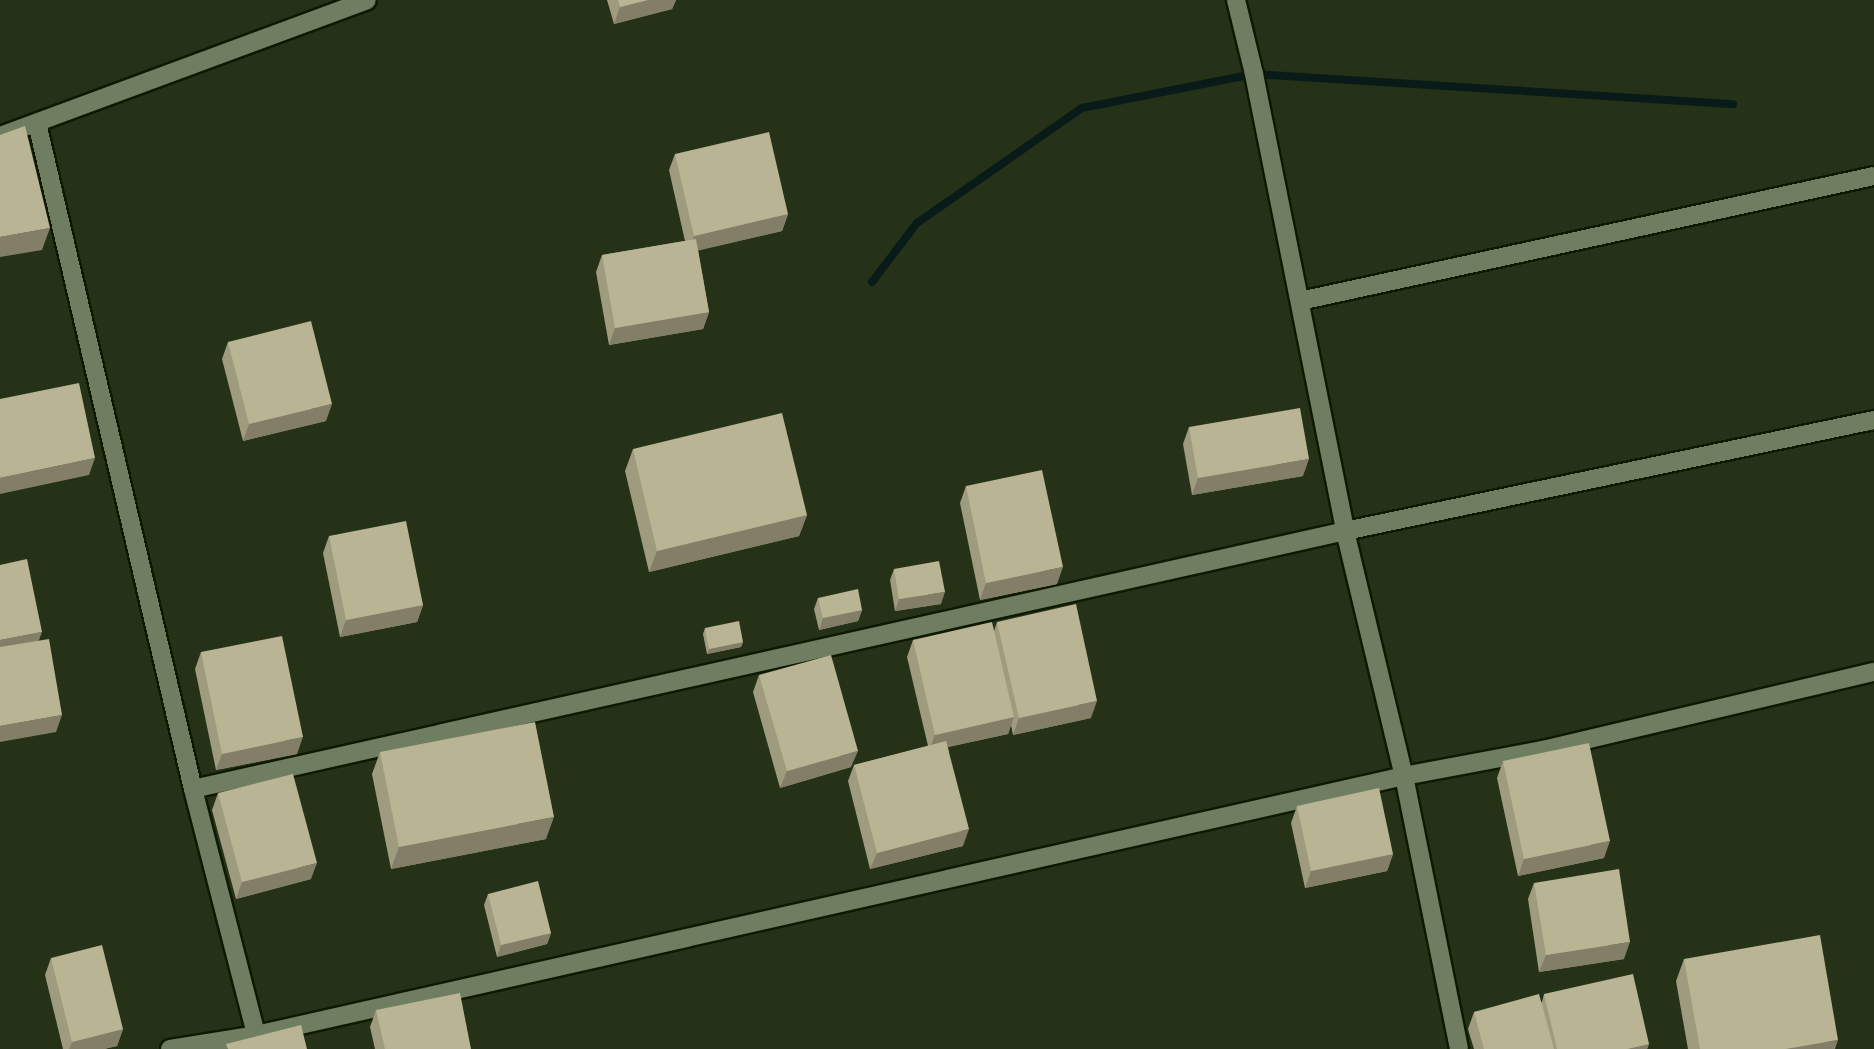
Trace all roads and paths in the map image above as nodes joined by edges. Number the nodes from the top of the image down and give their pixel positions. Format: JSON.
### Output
{"nodes":[{"id":1,"x":367,"y":0,"type":"edge"},
{"id":2,"x":1236,"y":0,"type":"edge"},
{"id":3,"x":37,"y":123,"type":"junction"},
{"id":4,"x":0,"y":136,"type":"edge"},
{"id":5,"x":1874,"y":176,"type":"edge"},
{"id":6,"x":1300,"y":301,"type":"junction"},
{"id":7,"x":1874,"y":420,"type":"edge"},
{"id":8,"x":1345,"y":531,"type":"junction"},
{"id":9,"x":1874,"y":672,"type":"edge"},
{"id":10,"x":1404,"y":776,"type":"junction"},
{"id":11,"x":193,"y":789,"type":"junction"},
{"id":12,"x":256,"y":1035,"type":"junction"},
{"id":13,"x":208,"y":1045,"type":"edge"},
{"id":14,"x":170,"y":1049,"type":"edge"},
{"id":15,"x":1459,"y":1049,"type":"edge"}],
"edges":[{"from":1,"to":3,"type":"street"},
{"from":2,"to":6,"type":"street"},
{"from":3,"to":4,"type":"street"},
{"from":3,"to":11,"type":"street"},
{"from":5,"to":6,"type":"street"},
{"from":6,"to":8,"type":"street"},
{"from":7,"to":8,"type":"street"},
{"from":8,"to":10,"type":"street"},
{"from":8,"to":11,"type":"street"},
{"from":9,"to":10,"type":"street"},
{"from":10,"to":12,"type":"street"},
{"from":10,"to":15,"type":"street"},
{"from":11,"to":12,"type":"street"},
{"from":12,"to":13,"type":"street"},
{"from":13,"to":14,"type":"street"}]}
